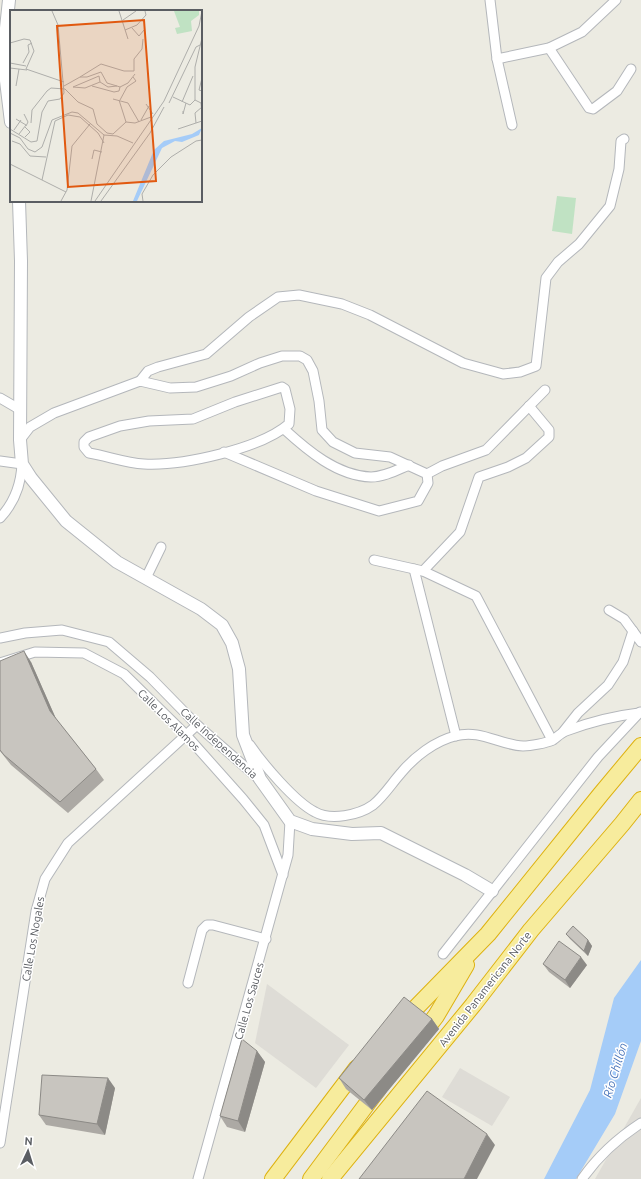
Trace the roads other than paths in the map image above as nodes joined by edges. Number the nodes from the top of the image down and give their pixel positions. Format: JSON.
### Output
{"nodes":[{"id":1,"x":9,"y":0,"type":"edge"},
{"id":2,"x":490,"y":0,"type":"edge"},
{"id":3,"x":616,"y":0,"type":"edge"},
{"id":4,"x":549,"y":48,"type":"junction"},
{"id":5,"x":497,"y":59,"type":"junction"},
{"id":6,"x":630,"y":69,"type":"dead end"},
{"id":7,"x":10,"y":114,"type":"edge"},
{"id":8,"x":512,"y":125,"type":"dead end"},
{"id":9,"x":624,"y":139,"type":"dead end"},
{"id":10,"x":19,"y":202,"type":"edge"},
{"id":11,"x":140,"y":381,"type":"junction"},
{"id":12,"x":545,"y":390,"type":"dead end"},
{"id":13,"x":0,"y":398,"type":"edge"},
{"id":14,"x":529,"y":406,"type":"junction"},
{"id":15,"x":19,"y":409,"type":"junction"},
{"id":16,"x":284,"y":429,"type":"junction"},
{"id":17,"x":20,"y":440,"type":"junction"},
{"id":18,"x":224,"y":452,"type":"junction"},
{"id":19,"x":0,"y":461,"type":"edge"},
{"id":20,"x":22,"y":464,"type":"junction"},
{"id":21,"x":409,"y":465,"type":"junction"},
{"id":22,"x":427,"y":474,"type":"junction"},
{"id":23,"x":0,"y":518,"type":"edge"},
{"id":24,"x":161,"y":548,"type":"dead end"},
{"id":25,"x":374,"y":560,"type":"dead end"},
{"id":26,"x":418,"y":570,"type":"junction"},
{"id":27,"x":146,"y":578,"type":"junction"},
{"id":28,"x":609,"y":610,"type":"dead end"},
{"id":29,"x":633,"y":631,"type":"junction"},
{"id":30,"x":0,"y":638,"type":"edge"},
{"id":31,"x":641,"y":642,"type":"edge"},
{"id":32,"x":0,"y":663,"type":"edge"},
{"id":33,"x":640,"y":712,"type":"edge"},
{"id":34,"x":197,"y":725,"type":"junction"},
{"id":35,"x":563,"y":732,"type":"junction"},
{"id":36,"x":186,"y":735,"type":"junction"},
{"id":37,"x":244,"y":735,"type":"junction"},
{"id":38,"x":456,"y":736,"type":"junction"},
{"id":39,"x":552,"y":740,"type":"junction"},
{"id":40,"x":641,"y":746,"type":"edge"},
{"id":41,"x":260,"y":779,"type":"junction"},
{"id":42,"x":641,"y":800,"type":"edge"},
{"id":43,"x":290,"y":821,"type":"junction"},
{"id":44,"x":283,"y":875,"type":"junction"},
{"id":45,"x":492,"y":891,"type":"junction"},
{"id":46,"x":266,"y":939,"type":"junction"},
{"id":47,"x":475,"y":948,"type":"junction"},
{"id":48,"x":443,"y":954,"type":"dead end"},
{"id":49,"x":188,"y":983,"type":"dead end"},
{"id":50,"x":392,"y":1032,"type":"edge"},
{"id":51,"x":408,"y":1051,"type":"edge"},
{"id":52,"x":366,"y":1059,"type":"edge"},
{"id":53,"x":390,"y":1075,"type":"edge"},
{"id":54,"x":641,"y":1123,"type":"edge"},
{"id":55,"x":0,"y":1143,"type":"edge"},
{"id":56,"x":198,"y":1179,"type":"edge"},
{"id":57,"x":273,"y":1179,"type":"edge"},
{"id":58,"x":311,"y":1179,"type":"edge"},
{"id":59,"x":330,"y":1179,"type":"edge"},
{"id":60,"x":582,"y":1179,"type":"edge"}],
"edges":[{"from":1,"to":7,"type":"street"},
{"from":2,"to":5,"type":"street"},
{"from":3,"to":4,"type":"street"},
{"from":4,"to":5,"type":"street"},
{"from":4,"to":6,"type":"street"},
{"from":5,"to":8,"type":"street"},
{"from":9,"to":11,"type":"street"},
{"from":10,"to":15,"type":"street"},
{"from":11,"to":17,"type":"street"},
{"from":11,"to":21,"type":"street"},
{"from":12,"to":14,"type":"street"},
{"from":13,"to":15,"type":"street"},
{"from":14,"to":22,"type":"street"},
{"from":14,"to":26,"type":"street"},
{"from":15,"to":17,"type":"street"},
{"from":16,"to":18,"type":"street"},
{"from":16,"to":18,"type":"street"},
{"from":16,"to":21,"type":"street"},
{"from":17,"to":20,"type":"street"},
{"from":18,"to":22,"type":"street"},
{"from":19,"to":20,"type":"street"},
{"from":20,"to":23,"type":"street"},
{"from":20,"to":27,"type":"street"},
{"from":21,"to":22,"type":"street"},
{"from":24,"to":27,"type":"street"},
{"from":25,"to":26,"type":"street"},
{"from":26,"to":38,"type":"street"},
{"from":26,"to":39,"type":"street"},
{"from":27,"to":37,"type":"street"},
{"from":28,"to":29,"type":"street"},
{"from":29,"to":31,"type":"street"},
{"from":29,"to":35,"type":"street"},
{"from":30,"to":34,"type":"street","name":"Calle Independencia"},
{"from":32,"to":36,"type":"street","name":"Calle Los Alamos"},
{"from":33,"to":35,"type":"street"},
{"from":33,"to":45,"type":"street"},
{"from":34,"to":36,"type":"street","name":"Calle Los Nogales"},
{"from":34,"to":41,"type":"street","name":"Calle Independencia"},
{"from":35,"to":39,"type":"street"},
{"from":36,"to":44,"type":"street","name":"Calle Los Alamos"},
{"from":36,"to":55,"type":"street","name":"Calle Los Nogales"},
{"from":37,"to":38,"type":"street"},
{"from":37,"to":41,"type":"street"},
{"from":38,"to":39,"type":"street"},
{"from":40,"to":47,"type":"highway","name":"Avenida Panamericana Norte"},
{"from":41,"to":43,"type":"street","name":"Calle Independencia"},
{"from":42,"to":59,"type":"highway","name":"Avenida Panamericana Norte"},
{"from":43,"to":44,"type":"street","name":"Calle Los Sauces"},
{"from":43,"to":45,"type":"street"},
{"from":44,"to":46,"type":"street","name":"Calle Los Sauces"},
{"from":45,"to":48,"type":"street"},
{"from":46,"to":49,"type":"street"},
{"from":46,"to":56,"type":"street","name":"Calle Los Sauces"},
{"from":47,"to":50,"type":"highway","name":"Avenida Panamericana Norte"},
{"from":47,"to":51,"type":"highway","name":"Avenida Panamericana Norte"},
{"from":52,"to":57,"type":"highway"},
{"from":53,"to":58,"type":"highway"},
{"from":54,"to":60,"type":"street"}]}
